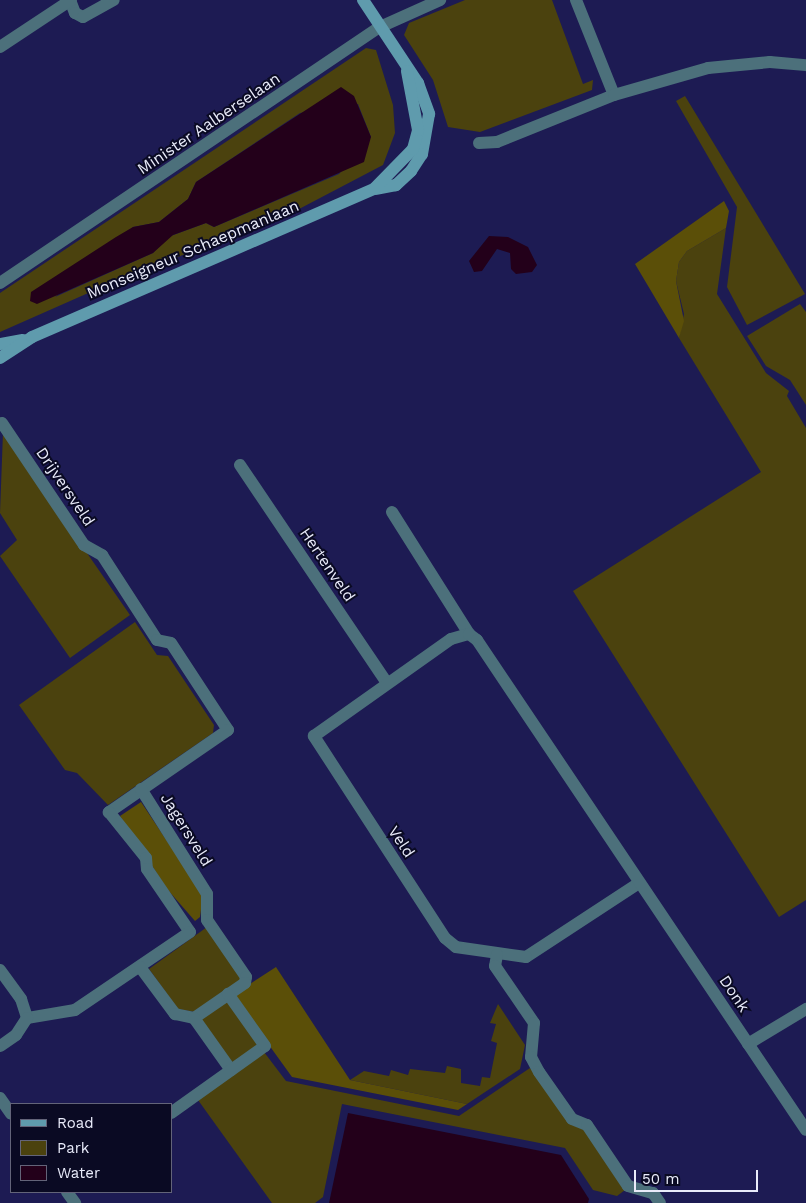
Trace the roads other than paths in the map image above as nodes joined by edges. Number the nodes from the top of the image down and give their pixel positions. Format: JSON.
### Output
{"nodes":[{"id":1,"x":71,"y":0,"type":"edge"},
{"id":2,"x":114,"y":0,"type":"edge"},
{"id":3,"x":363,"y":0,"type":"edge"},
{"id":4,"x":440,"y":0,"type":"edge"},
{"id":5,"x":576,"y":0,"type":"edge"},
{"id":6,"x":380,"y":27,"type":"junction"},
{"id":7,"x":0,"y":48,"type":"edge"},
{"id":8,"x":806,"y":65,"type":"edge"},
{"id":9,"x":614,"y":96,"type":"junction"},
{"id":10,"x":479,"y":143,"type":"dead end"},
{"id":11,"x":0,"y":283,"type":"edge"},
{"id":12,"x":25,"y":340,"type":"junction"},
{"id":13,"x":0,"y":344,"type":"edge"},
{"id":14,"x":0,"y":358,"type":"edge"},
{"id":15,"x":2,"y":423,"type":"dead end"},
{"id":16,"x":240,"y":465,"type":"dead end"},
{"id":17,"x":392,"y":512,"type":"dead end"},
{"id":18,"x":469,"y":634,"type":"junction"},
{"id":19,"x":387,"y":683,"type":"junction"},
{"id":20,"x":141,"y":789,"type":"junction"},
{"id":21,"x":639,"y":883,"type":"junction"},
{"id":22,"x":497,"y":955,"type":"junction"},
{"id":23,"x":140,"y":967,"type":"junction"},
{"id":24,"x":0,"y":970,"type":"edge"},
{"id":25,"x":228,"y":994,"type":"junction"},
{"id":26,"x":806,"y":1009,"type":"edge"},
{"id":27,"x":27,"y":1018,"type":"junction"},
{"id":28,"x":194,"y":1018,"type":"junction"},
{"id":29,"x":748,"y":1044,"type":"junction"},
{"id":30,"x":0,"y":1046,"type":"edge"},
{"id":31,"x":231,"y":1070,"type":"junction"},
{"id":32,"x":0,"y":1098,"type":"edge"},
{"id":33,"x":172,"y":1112,"type":"edge"},
{"id":34,"x":10,"y":1113,"type":"edge"},
{"id":35,"x":806,"y":1130,"type":"edge"},
{"id":36,"x":660,"y":1203,"type":"edge"}],
"edges":[{"from":1,"to":2,"type":"street"},
{"from":1,"to":7,"type":"street"},
{"from":3,"to":6,"type":"main road"},
{"from":4,"to":6,"type":"street","name":"Minister Aalberselaan"},
{"from":5,"to":9,"type":"street"},
{"from":6,"to":11,"type":"street","name":"Minister Aalberselaan"},
{"from":6,"to":12,"type":"main road","name":"Monseigneur Schaepmanlaan"},
{"from":8,"to":9,"type":"street"},
{"from":9,"to":10,"type":"street"},
{"from":12,"to":13,"type":"main road","name":"Monseigneur Schaepmanlaan"},
{"from":12,"to":14,"type":"main road","name":"Monseigneur Schaepmanlaan"},
{"from":15,"to":20,"type":"street","name":"Drijversveld"},
{"from":16,"to":19,"type":"street","name":"Hertenveld"},
{"from":17,"to":18,"type":"street"},
{"from":18,"to":19,"type":"street","name":"Veld"},
{"from":18,"to":21,"type":"street"},
{"from":19,"to":22,"type":"street","name":"Veld"},
{"from":20,"to":23,"type":"street","name":"Jagersveld"},
{"from":20,"to":25,"type":"street","name":"Jagersveld"},
{"from":21,"to":22,"type":"street","name":"Veld"},
{"from":21,"to":29,"type":"street","name":"Donk"},
{"from":22,"to":36,"type":"street"},
{"from":23,"to":27,"type":"street","name":"Jagersveld"},
{"from":23,"to":28,"type":"street"},
{"from":24,"to":27,"type":"street"},
{"from":25,"to":28,"type":"street","name":"Jagersveld"},
{"from":25,"to":31,"type":"street"},
{"from":26,"to":29,"type":"street"},
{"from":27,"to":30,"type":"street"},
{"from":28,"to":31,"type":"street"},
{"from":29,"to":35,"type":"street","name":"Donk"},
{"from":31,"to":33,"type":"street"},
{"from":32,"to":34,"type":"street"}]}
